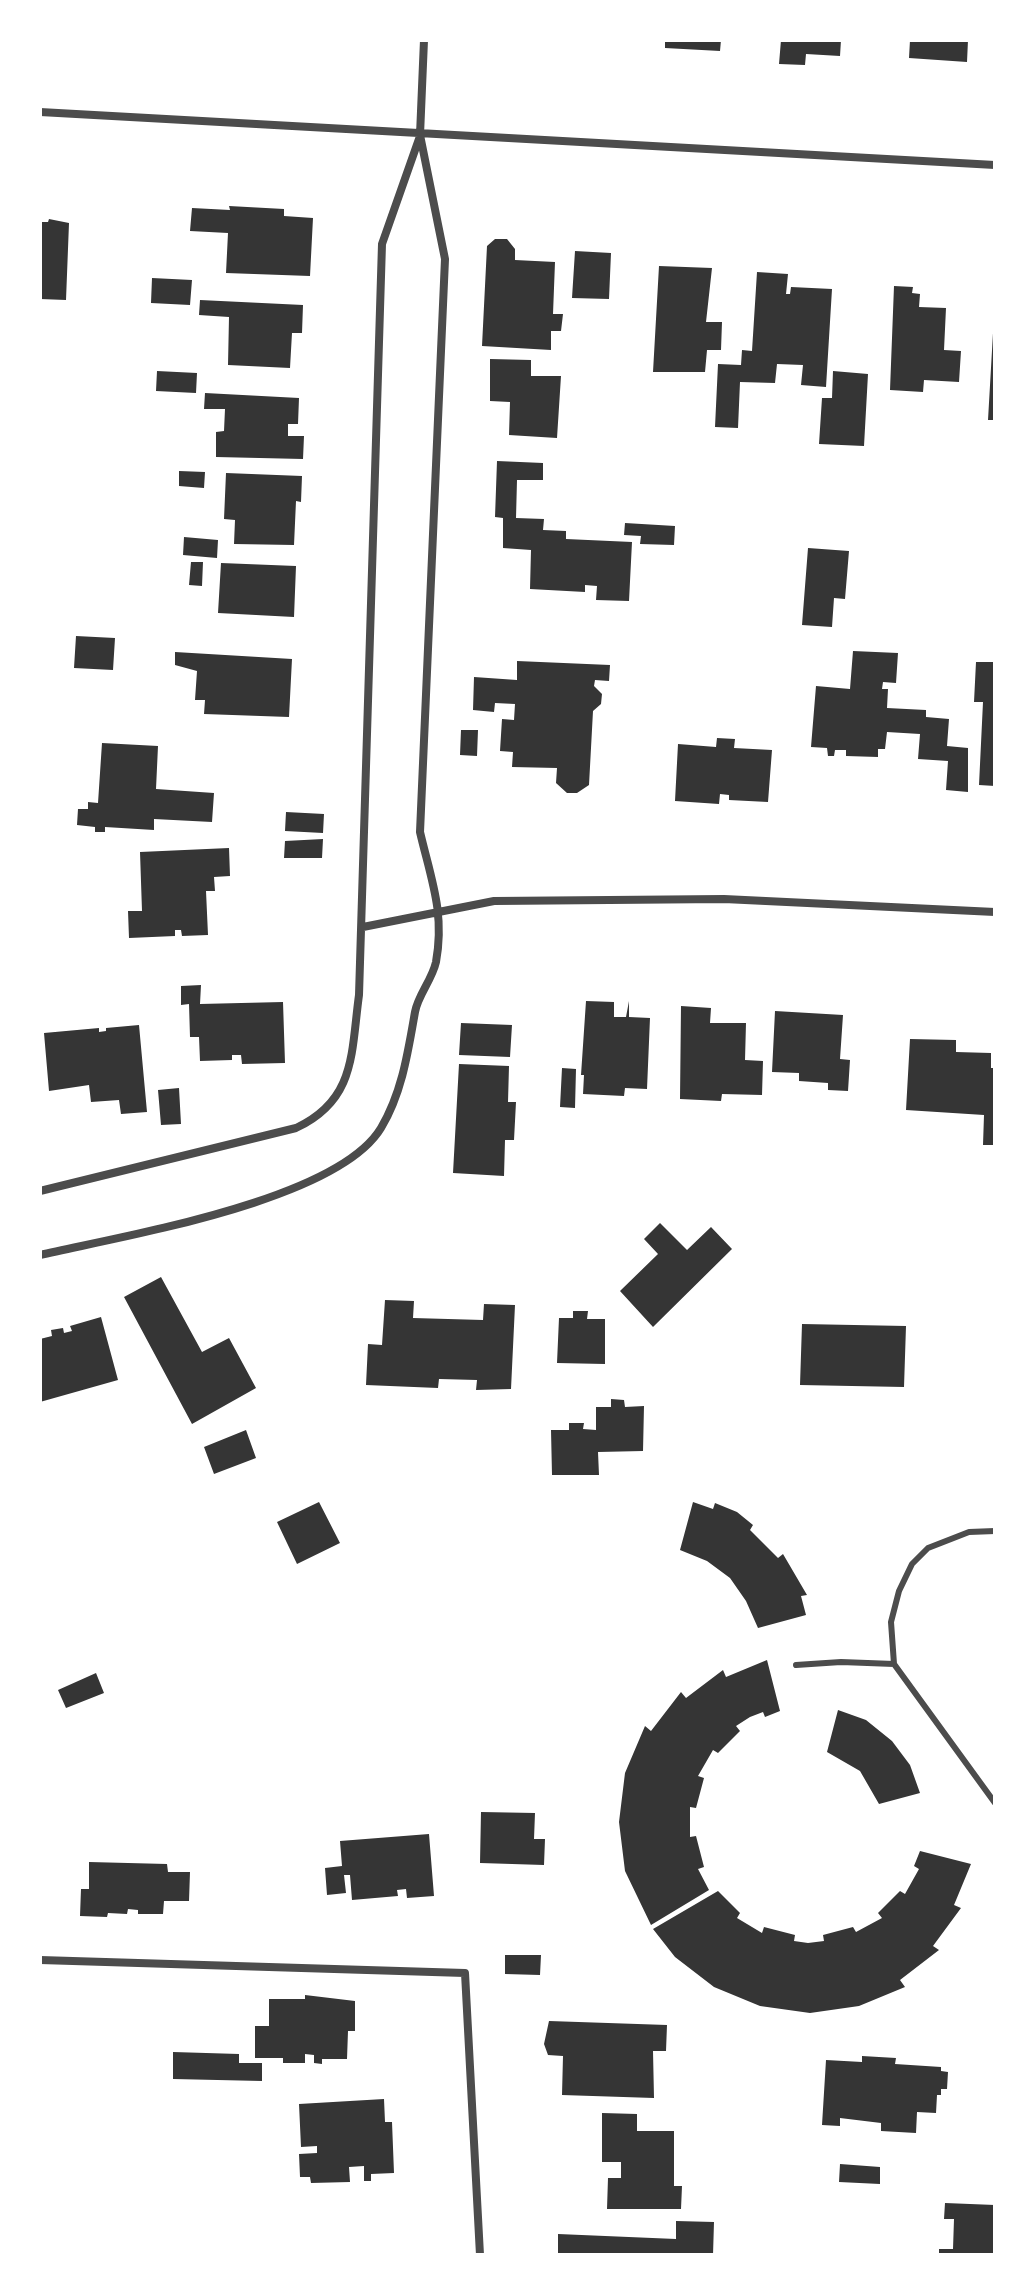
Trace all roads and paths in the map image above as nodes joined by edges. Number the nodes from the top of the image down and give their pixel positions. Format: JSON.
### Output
{"nodes":[{"id":1,"x":424,"y":40,"type":"edge"},
{"id":2,"x":40,"y":112,"type":"edge"},
{"id":3,"x":420,"y":135,"type":"junction"},
{"id":4,"x":995,"y":165,"type":"edge"},
{"id":5,"x":995,"y":912,"type":"edge"},
{"id":6,"x":441,"y":913,"type":"junction"},
{"id":7,"x":363,"y":927,"type":"junction"},
{"id":8,"x":40,"y":1191,"type":"edge"},
{"id":9,"x":40,"y":1255,"type":"edge"},
{"id":10,"x":995,"y":1531,"type":"edge"},
{"id":11,"x":894,"y":1664,"type":"junction"},
{"id":12,"x":796,"y":1665,"type":"dead end"},
{"id":13,"x":995,"y":1803,"type":"edge"},
{"id":14,"x":40,"y":1960,"type":"edge"},
{"id":15,"x":480,"y":2255,"type":"edge"}],
"edges":[{"from":1,"to":3,"type":"street"},
{"from":2,"to":3,"type":"street"},
{"from":3,"to":4,"type":"street"},
{"from":3,"to":6,"type":"street"},
{"from":3,"to":7,"type":"street"},
{"from":5,"to":6,"type":"street"},
{"from":6,"to":7,"type":"street"},
{"from":6,"to":9,"type":"street"},
{"from":7,"to":8,"type":"street"},
{"from":10,"to":11,"type":"lane"},
{"from":11,"to":12,"type":"lane"},
{"from":11,"to":13,"type":"lane"},
{"from":14,"to":15,"type":"street"}]}
